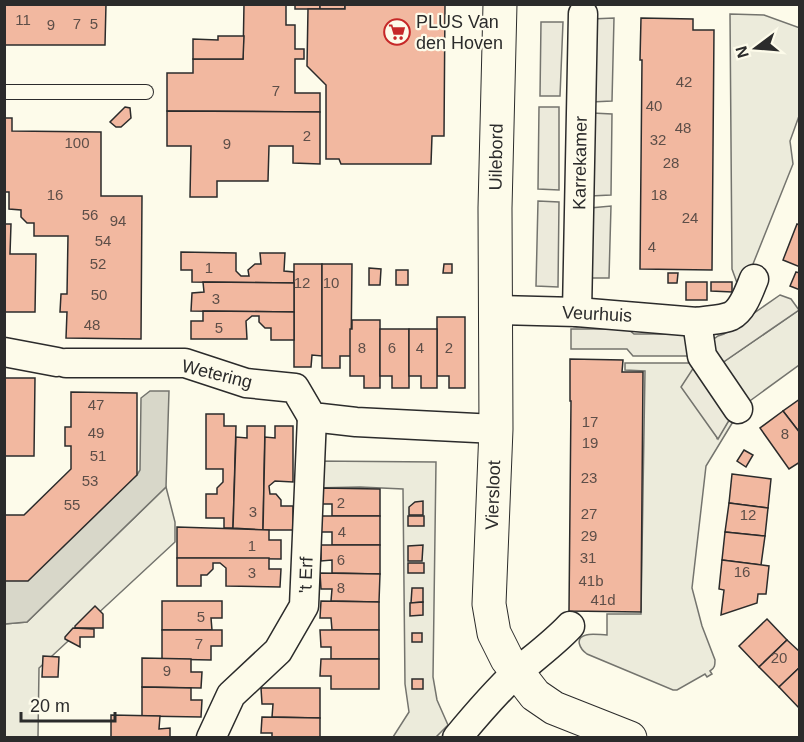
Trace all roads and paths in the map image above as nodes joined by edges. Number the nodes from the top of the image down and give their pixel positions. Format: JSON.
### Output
{"nodes":[{"id":1,"x":500,"y":4,"type":"edge"},
{"id":2,"x":583,"y":14,"type":"dead end"},
{"id":3,"x":4,"y":92,"type":"edge"},
{"id":4,"x":146,"y":92,"type":"dead end"},
{"id":5,"x":754,"y":279,"type":"dead end"},
{"id":6,"x":496,"y":310,"type":"junction"},
{"id":7,"x":577,"y":312,"type":"junction"},
{"id":8,"x":697,"y":321,"type":"junction"},
{"id":9,"x":4,"y":352,"type":"edge"},
{"id":10,"x":738,"y":409,"type":"dead end"},
{"id":11,"x":312,"y":417,"type":"junction"},
{"id":12,"x":496,"y":429,"type":"junction"},
{"id":13,"x":570,"y":626,"type":"dead end"},
{"id":14,"x":518,"y":672,"type":"junction"},
{"id":15,"x":211,"y":738,"type":"edge"},
{"id":16,"x":457,"y":738,"type":"edge"},
{"id":17,"x":630,"y":738,"type":"edge"}],
"edges":[{"from":1,"to":6,"type":"street","name":"Uilebord"},
{"from":2,"to":7,"type":"street","name":"Karrekamer"},
{"from":3,"to":4,"type":"lane"},
{"from":5,"to":8,"type":"street","name":"Veurhuis"},
{"from":6,"to":7,"type":"street","name":"Veurhuis"},
{"from":6,"to":12,"type":"street","name":"Viersloot"},
{"from":7,"to":8,"type":"street","name":"Veurhuis"},
{"from":8,"to":10,"type":"street"},
{"from":9,"to":11,"type":"street","name":"Wetering"},
{"from":11,"to":12,"type":"street"},
{"from":11,"to":15,"type":"street","name":"'t Erf"},
{"from":12,"to":14,"type":"street","name":"Viersloot"},
{"from":13,"to":14,"type":"street"},
{"from":14,"to":16,"type":"street"},
{"from":14,"to":17,"type":"street","name":"Viersloot"}]}
